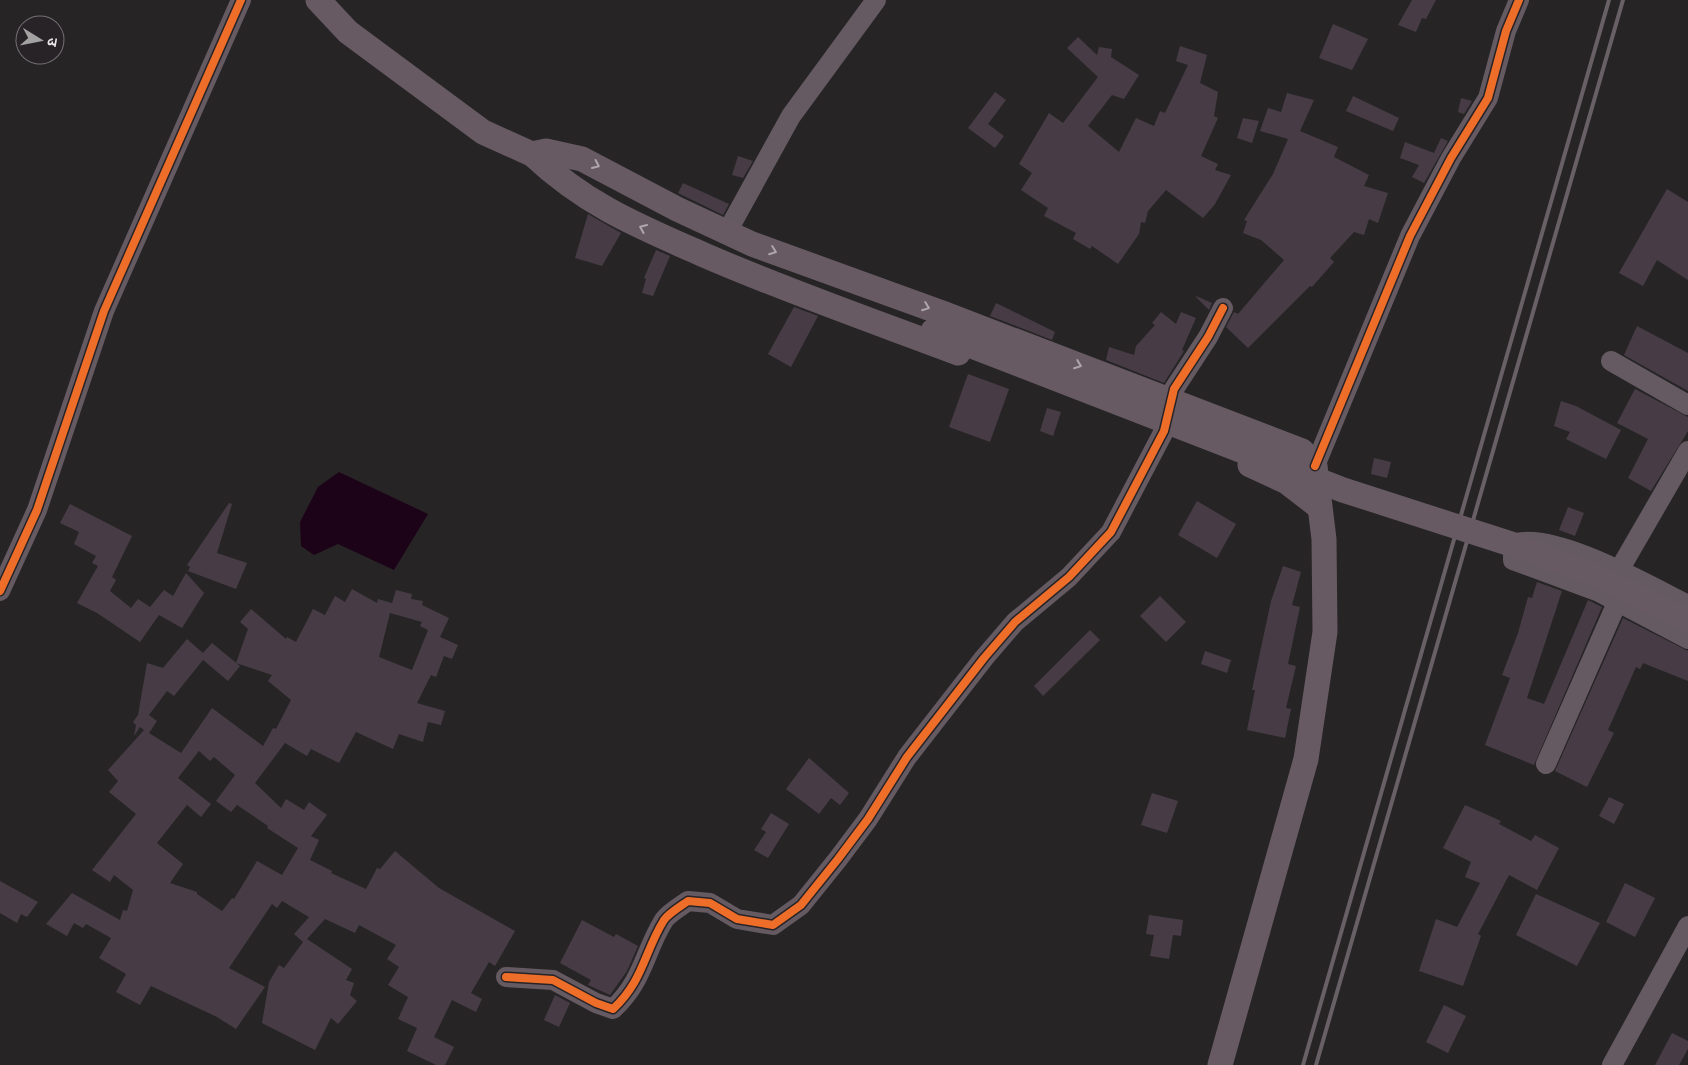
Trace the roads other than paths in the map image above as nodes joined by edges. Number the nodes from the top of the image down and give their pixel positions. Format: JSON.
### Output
{"nodes":[{"id":1,"x":241,"y":0,"type":"edge"},
{"id":2,"x":318,"y":0,"type":"edge"},
{"id":3,"x":876,"y":0,"type":"edge"},
{"id":4,"x":1519,"y":0,"type":"edge"},
{"id":5,"x":532,"y":154,"type":"junction"},
{"id":6,"x":727,"y":232,"type":"junction"},
{"id":7,"x":1223,"y":308,"type":"dead end"},
{"id":8,"x":1611,"y":360,"type":"dead end"},
{"id":9,"x":1172,"y":402,"type":"junction"},
{"id":10,"x":1688,"y":405,"type":"edge"},
{"id":11,"x":1164,"y":431,"type":"junction"},
{"id":12,"x":1688,"y":451,"type":"edge"},
{"id":13,"x":1315,"y":466,"type":"junction"},
{"id":14,"x":1318,"y":506,"type":"junction"},
{"id":15,"x":1624,"y":574,"type":"junction"},
{"id":16,"x":0,"y":591,"type":"edge"},
{"id":17,"x":1618,"y":602,"type":"junction"},
{"id":18,"x":1688,"y":605,"type":"edge"},
{"id":19,"x":1688,"y":621,"type":"edge"},
{"id":20,"x":1688,"y":639,"type":"edge"},
{"id":21,"x":1546,"y":764,"type":"dead end"},
{"id":22,"x":1688,"y":926,"type":"edge"},
{"id":23,"x":506,"y":977,"type":"dead end"},
{"id":24,"x":1220,"y":1065,"type":"edge"},
{"id":25,"x":1612,"y":1065,"type":"edge"}],
"edges":[{"from":1,"to":16,"type":"street"},
{"from":2,"to":5,"type":"main road"},
{"from":3,"to":6,"type":"street"},
{"from":4,"to":13,"type":"street"},
{"from":5,"to":6,"type":"main road","one_way":true},
{"from":11,"to":5,"type":"main road","one_way":true},
{"from":5,"to":19,"type":"main road","bridge":true},
{"from":6,"to":9,"type":"main road","one_way":true},
{"from":7,"to":9,"type":"street"},
{"from":8,"to":10,"type":"street"},
{"from":9,"to":11,"type":"street"},
{"from":9,"to":13,"type":"main road"},
{"from":11,"to":14,"type":"main road"},
{"from":11,"to":23,"type":"street"},
{"from":12,"to":15,"type":"street"},
{"from":13,"to":14,"type":"main road"},
{"from":14,"to":24,"type":"main road"},
{"from":15,"to":17,"type":"street"},
{"from":15,"to":17,"type":"street"},
{"from":15,"to":18,"type":"street"},
{"from":17,"to":20,"type":"street"},
{"from":17,"to":21,"type":"street"},
{"from":22,"to":25,"type":"street"}]}
